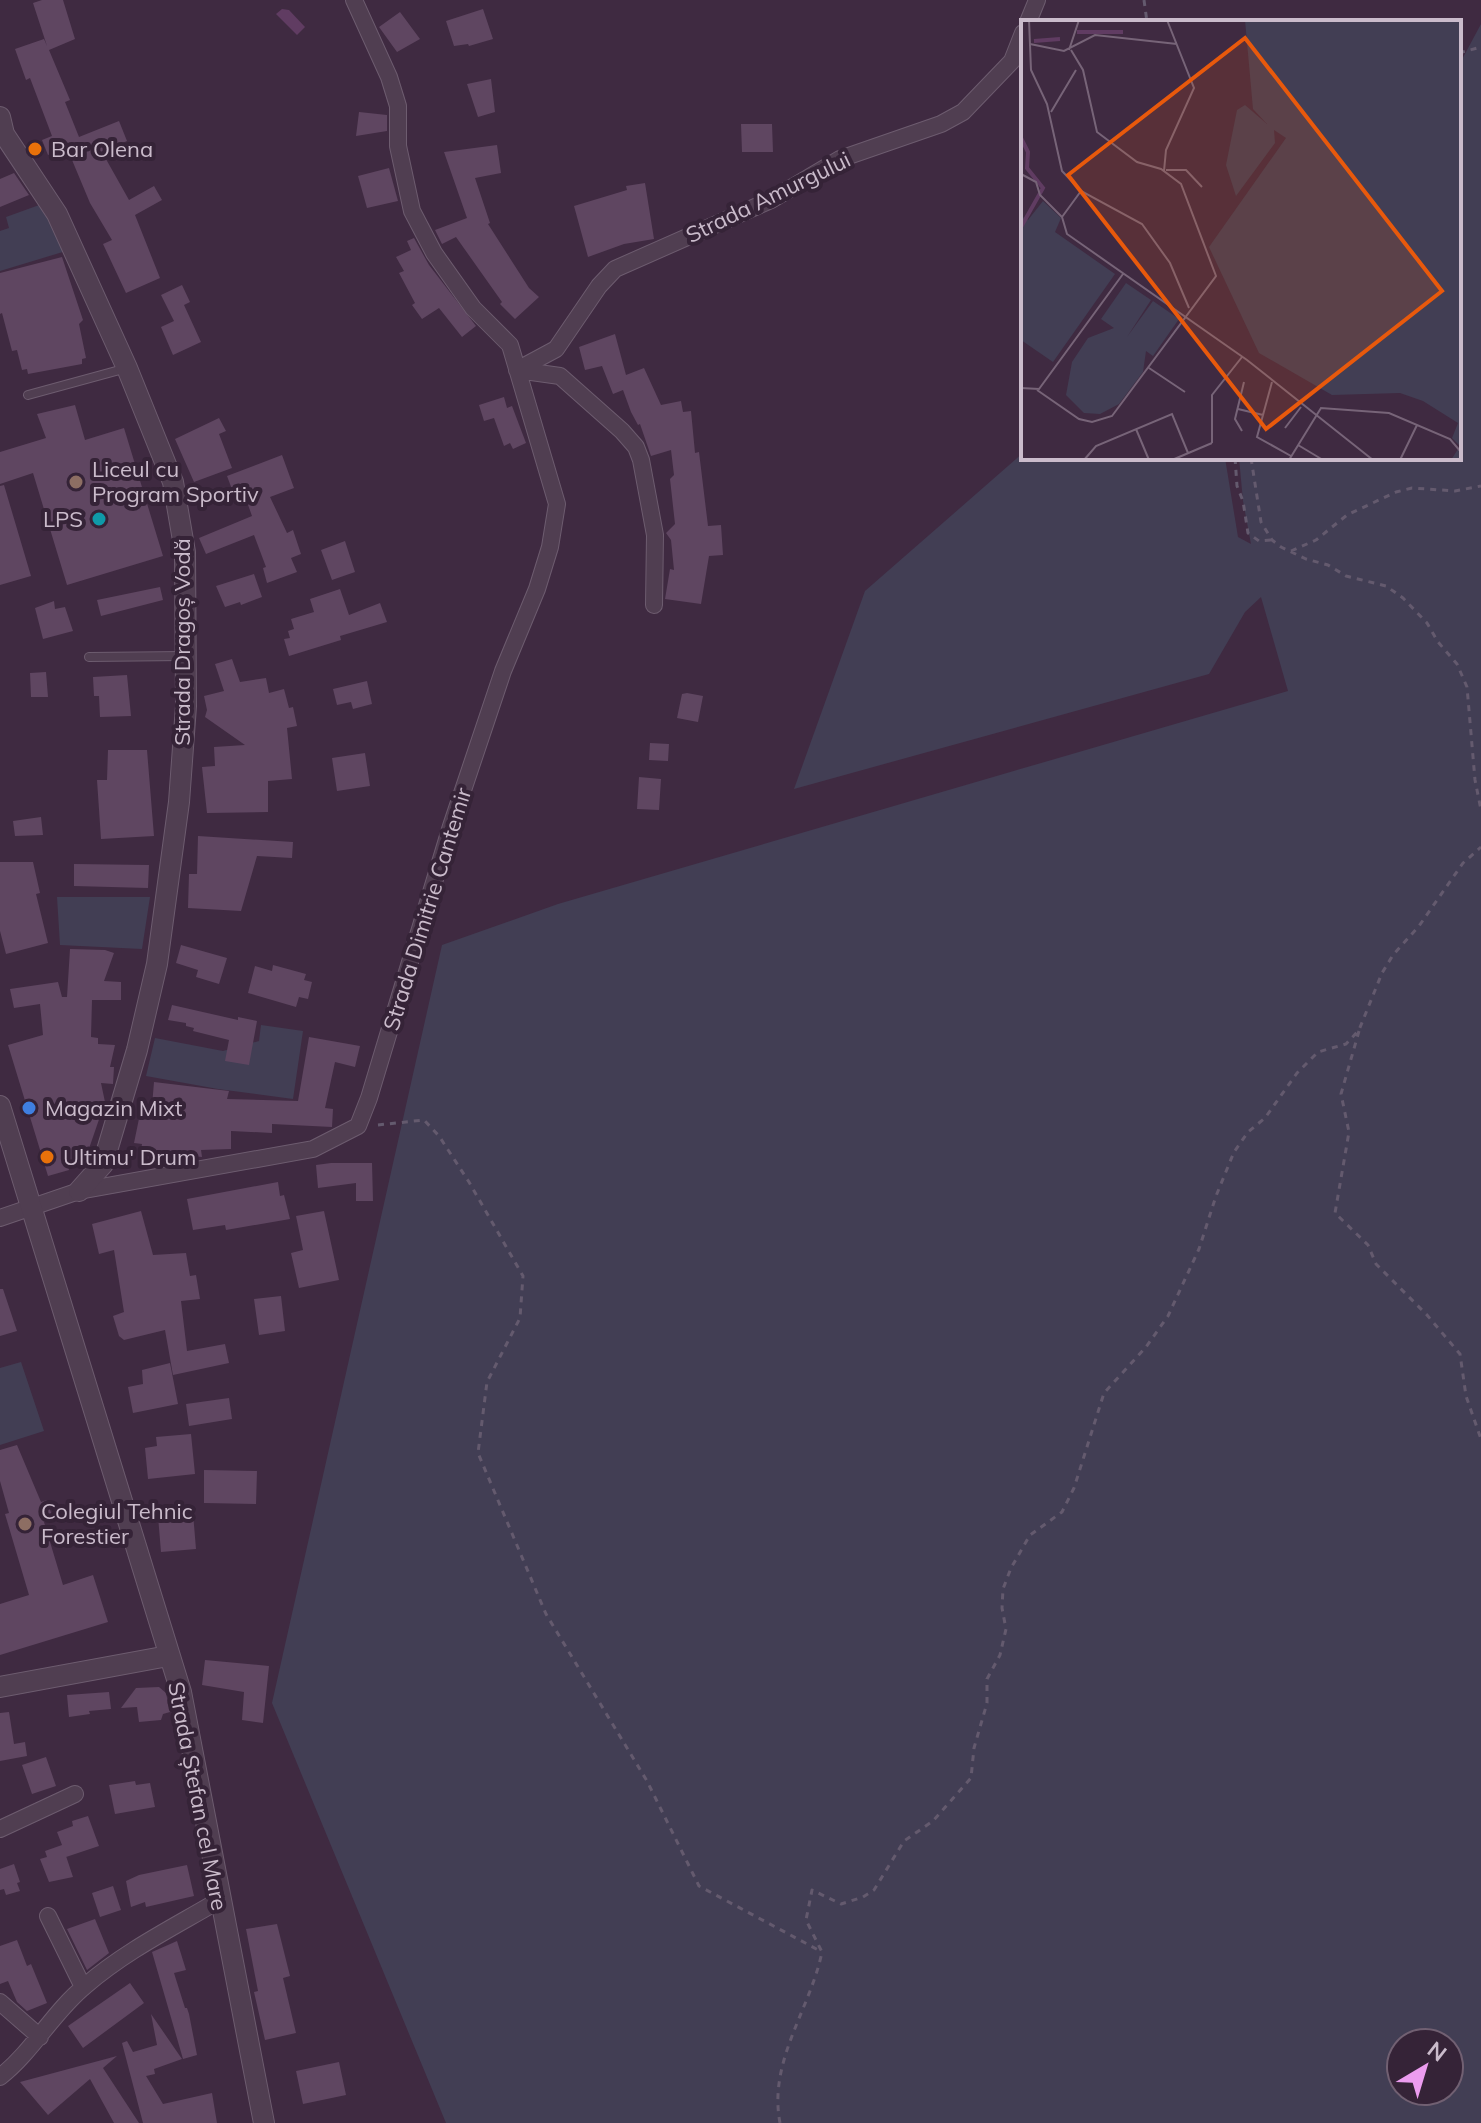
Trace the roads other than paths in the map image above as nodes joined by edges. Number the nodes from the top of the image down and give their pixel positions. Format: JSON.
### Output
{"nodes":[{"id":1,"x":354,"y":0,"type":"edge"},
{"id":2,"x":1037,"y":0,"type":"edge"},
{"id":3,"x":1029,"y":20,"type":"edge"},
{"id":4,"x":1021,"y":38,"type":"edge"},
{"id":5,"x":1,"y":129,"type":"edge"},
{"id":6,"x":127,"y":368,"type":"junction"},
{"id":7,"x":517,"y":370,"type":"junction"},
{"id":8,"x":28,"y":395,"type":"dead end"},
{"id":9,"x":654,"y":605,"type":"dead end"},
{"id":10,"x":187,"y":656,"type":"junction"},
{"id":11,"x":89,"y":657,"type":"dead end"},
{"id":12,"x":0,"y":1106,"type":"edge"},
{"id":13,"x":79,"y":1191,"type":"junction"},
{"id":14,"x":32,"y":1207,"type":"junction"},
{"id":15,"x":0,"y":1218,"type":"edge"},
{"id":16,"x":168,"y":1656,"type":"junction"},
{"id":17,"x":0,"y":1687,"type":"edge"},
{"id":18,"x":75,"y":1794,"type":"dead end"},
{"id":19,"x":0,"y":1829,"type":"edge"},
{"id":20,"x":220,"y":1903,"type":"junction"},
{"id":21,"x":48,"y":1916,"type":"dead end"},
{"id":22,"x":83,"y":1987,"type":"junction"},
{"id":23,"x":0,"y":2002,"type":"edge"},
{"id":24,"x":40,"y":2037,"type":"junction"},
{"id":25,"x":0,"y":2077,"type":"edge"},
{"id":26,"x":264,"y":2123,"type":"edge"}],
"edges":[{"from":1,"to":7,"type":"street","name":"Strada Dimitrie Cantemir"},
{"from":2,"to":3,"type":"street"},
{"from":4,"to":7,"type":"street","name":"Strada Amurgului"},
{"from":5,"to":6,"type":"street","name":"Strada Dragoș Vodă"},
{"from":6,"to":8,"type":"lane"},
{"from":6,"to":10,"type":"street","name":"Strada Dragoș Vodă"},
{"from":7,"to":9,"type":"street"},
{"from":7,"to":13,"type":"street","name":"Strada Dimitrie Cantemir"},
{"from":10,"to":11,"type":"lane"},
{"from":10,"to":13,"type":"street","name":"Strada Dragoș Vodă"},
{"from":12,"to":14,"type":"street","name":"Strada Ștefan cel Mare"},
{"from":13,"to":14,"type":"street"},
{"from":14,"to":15,"type":"street"},
{"from":14,"to":16,"type":"street","name":"Strada Ștefan cel Mare"},
{"from":16,"to":17,"type":"street"},
{"from":16,"to":20,"type":"street","name":"Strada Ștefan cel Mare"},
{"from":18,"to":19,"type":"street"},
{"from":20,"to":22,"type":"street"},
{"from":20,"to":26,"type":"street","name":"Strada Ștefan cel Mare"},
{"from":21,"to":22,"type":"street"},
{"from":22,"to":24,"type":"street"},
{"from":23,"to":24,"type":"street"},
{"from":24,"to":25,"type":"street"}]}
